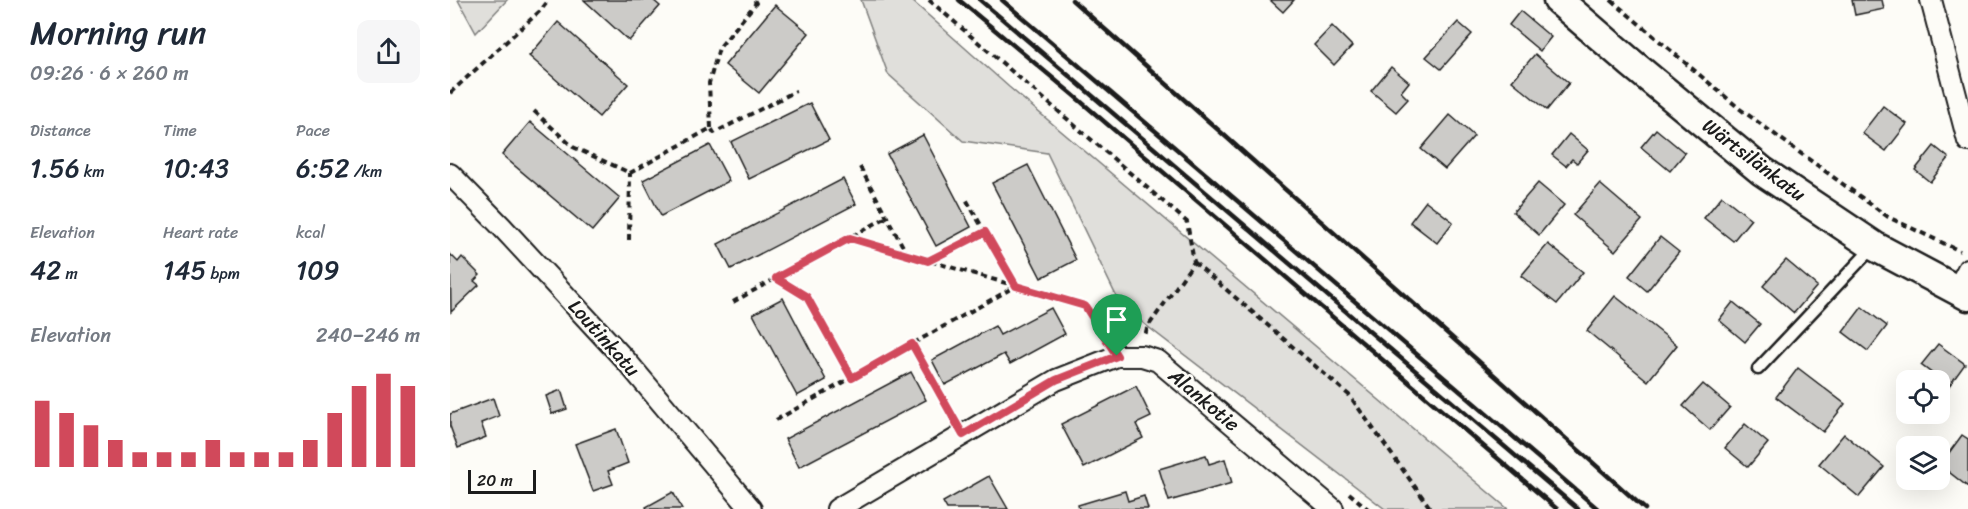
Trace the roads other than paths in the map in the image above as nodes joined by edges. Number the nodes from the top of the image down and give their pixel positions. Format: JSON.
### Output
{"nodes":[{"id":1,"x":1558,"y":0,"type":"edge"},
{"id":2,"x":1931,"y":0,"type":"edge"},
{"id":3,"x":1968,"y":141,"type":"edge"},
{"id":4,"x":450,"y":174,"type":"edge"},
{"id":5,"x":1874,"y":246,"type":"junction"},
{"id":6,"x":1964,"y":285,"type":"edge"},
{"id":7,"x":1758,"y":369,"type":"dead end"},
{"id":8,"x":751,"y":509,"type":"edge"},
{"id":9,"x":837,"y":509,"type":"edge"},
{"id":10,"x":1333,"y":509,"type":"edge"}],
"edges":[{"from":1,"to":5,"type":"street","name":"Wärtsilänkatu"},
{"from":2,"to":3,"type":"street"},
{"from":4,"to":8,"type":"street","name":"Loutinkatu"},
{"from":5,"to":6,"type":"street","name":"Wärtsilänkatu"},
{"from":5,"to":7,"type":"lane"},
{"from":9,"to":10,"type":"street","name":"Alankotie"}]}
